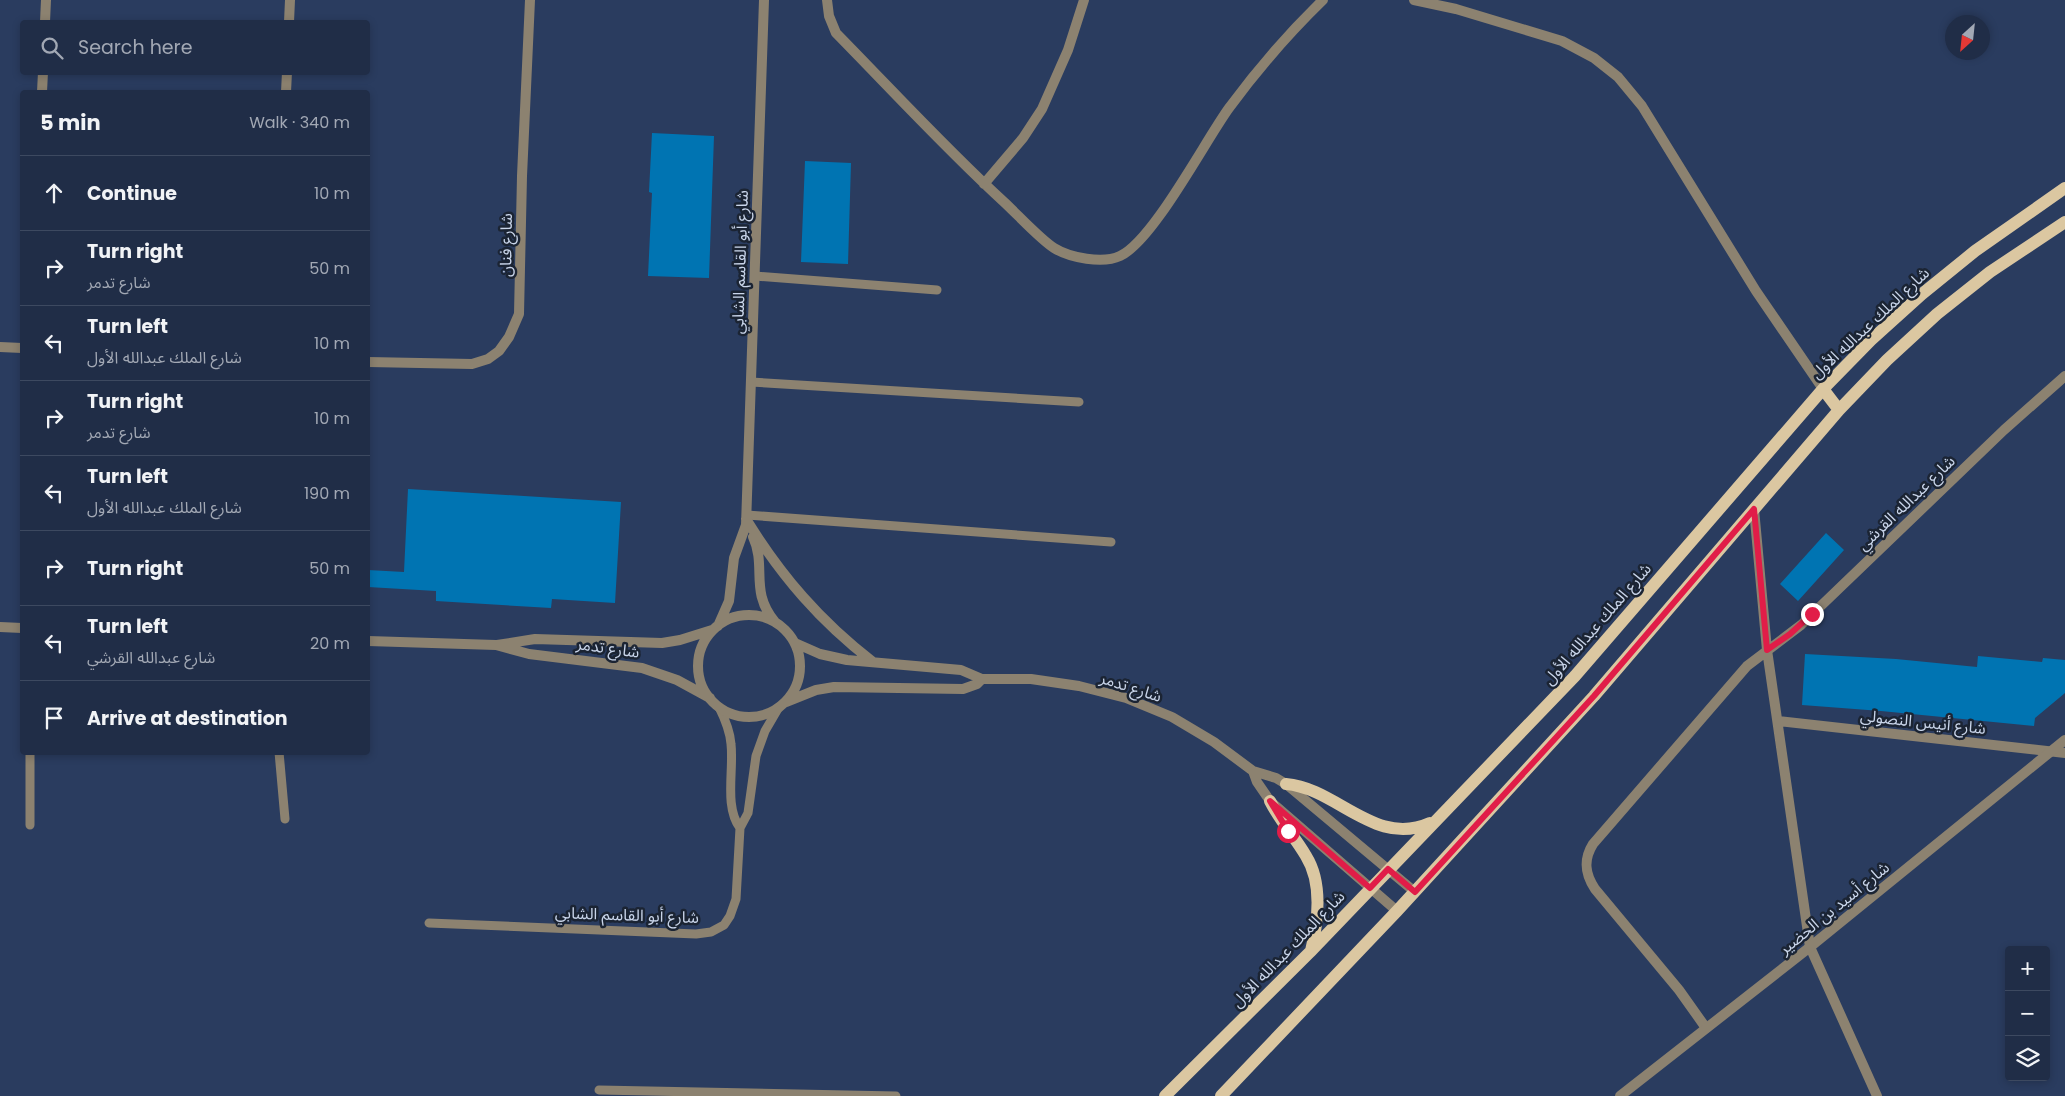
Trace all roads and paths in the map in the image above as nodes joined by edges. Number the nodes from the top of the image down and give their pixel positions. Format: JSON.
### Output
{"nodes":[{"id":1,"x":46,"y":0,"type":"edge"},
{"id":2,"x":290,"y":0,"type":"edge"},
{"id":3,"x":530,"y":0,"type":"edge"},
{"id":4,"x":764,"y":0,"type":"edge"},
{"id":5,"x":827,"y":0,"type":"edge"},
{"id":6,"x":1084,"y":0,"type":"edge"},
{"id":7,"x":1323,"y":0,"type":"edge"},
{"id":8,"x":1414,"y":0,"type":"edge"},
{"id":9,"x":45,"y":20,"type":"edge"},
{"id":10,"x":289,"y":20,"type":"edge"},
{"id":11,"x":43,"y":75,"type":"edge"},
{"id":12,"x":287,"y":75,"type":"edge"},
{"id":13,"x":42,"y":90,"type":"edge"},
{"id":14,"x":286,"y":90,"type":"edge"},
{"id":15,"x":984,"y":184,"type":"junction"},
{"id":16,"x":2065,"y":188,"type":"edge"},
{"id":17,"x":2065,"y":222,"type":"edge"},
{"id":18,"x":755,"y":276,"type":"junction"},
{"id":19,"x":937,"y":290,"type":"dead end"},
{"id":20,"x":0,"y":347,"type":"edge"},
{"id":21,"x":20,"y":348,"type":"edge"},
{"id":22,"x":370,"y":362,"type":"edge"},
{"id":23,"x":2065,"y":376,"type":"edge"},
{"id":24,"x":751,"y":382,"type":"junction"},
{"id":25,"x":1823,"y":389,"type":"junction"},
{"id":26,"x":1078,"y":402,"type":"dead end"},
{"id":27,"x":1839,"y":410,"type":"junction"},
{"id":28,"x":1754,"y":509,"type":"junction"},
{"id":29,"x":746,"y":520,"type":"junction"},
{"id":30,"x":1112,"y":542,"type":"dead end"},
{"id":31,"x":775,"y":622,"type":"junction"},
{"id":32,"x":0,"y":627,"type":"edge"},
{"id":33,"x":717,"y":627,"type":"junction"},
{"id":34,"x":20,"y":628,"type":"edge"},
{"id":35,"x":370,"y":640,"type":"edge"},
{"id":36,"x":795,"y":642,"type":"junction"},
{"id":37,"x":496,"y":645,"type":"junction"},
{"id":38,"x":1767,"y":650,"type":"junction"},
{"id":39,"x":874,"y":663,"type":"junction"},
{"id":40,"x":982,"y":679,"type":"junction"},
{"id":41,"x":710,"y":698,"type":"junction"},
{"id":42,"x":781,"y":706,"type":"junction"},
{"id":43,"x":719,"y":707,"type":"junction"},
{"id":44,"x":1778,"y":721,"type":"junction"},
{"id":45,"x":2065,"y":740,"type":"edge"},
{"id":46,"x":2052,"y":751,"type":"junction"},
{"id":47,"x":2065,"y":753,"type":"edge"},
{"id":48,"x":30,"y":755,"type":"edge"},
{"id":49,"x":279,"y":755,"type":"edge"},
{"id":50,"x":1253,"y":771,"type":"junction"},
{"id":51,"x":1286,"y":784,"type":"junction"},
{"id":52,"x":1270,"y":801,"type":"junction"},
{"id":53,"x":285,"y":819,"type":"dead end"},
{"id":54,"x":1434,"y":821,"type":"junction"},
{"id":55,"x":30,"y":825,"type":"dead end"},
{"id":56,"x":740,"y":828,"type":"junction"},
{"id":57,"x":1388,"y":869,"type":"junction"},
{"id":58,"x":1370,"y":888,"type":"junction"},
{"id":59,"x":1415,"y":892,"type":"junction"},
{"id":60,"x":1397,"y":911,"type":"junction"},
{"id":61,"x":429,"y":923,"type":"dead end"},
{"id":62,"x":1810,"y":947,"type":"junction"},
{"id":63,"x":1310,"y":952,"type":"junction"},
{"id":64,"x":1706,"y":1028,"type":"junction"},
{"id":65,"x":599,"y":1090,"type":"dead end"},
{"id":66,"x":896,"y":1096,"type":"edge"},
{"id":67,"x":1158,"y":1096,"type":"edge"},
{"id":68,"x":1166,"y":1096,"type":"edge"},
{"id":69,"x":1221,"y":1096,"type":"edge"},
{"id":70,"x":1620,"y":1096,"type":"edge"},
{"id":71,"x":1877,"y":1096,"type":"edge"}],
"edges":[{"from":1,"to":9,"type":"street"},
{"from":2,"to":10,"type":"street"},
{"from":3,"to":22,"type":"street","name":"شارع فنان"},
{"from":4,"to":18,"type":"street","name":"شارع أبو القاسم الشابي"},
{"from":5,"to":15,"type":"street"},
{"from":6,"to":15,"type":"street"},
{"from":7,"to":15,"type":"street"},
{"from":8,"to":25,"type":"street"},
{"from":11,"to":13,"type":"street"},
{"from":12,"to":14,"type":"street"},
{"from":16,"to":25,"type":"main road","name":"شارع الملك عبدالله الأول"},
{"from":17,"to":27,"type":"main road"},
{"from":18,"to":19,"type":"lane"},
{"from":18,"to":24,"type":"street","name":"شارع أبو القاسم الشابي"},
{"from":20,"to":21,"type":"street"},
{"from":23,"to":38,"type":"street","name":"شارع عبدالله القرشي"},
{"from":24,"to":26,"type":"lane"},
{"from":24,"to":29,"type":"street","name":"شارع أبو القاسم الشابي"},
{"from":25,"to":27,"type":"main road"},
{"from":25,"to":54,"type":"main road","name":"شارع الملك عبدالله الأول"},
{"from":27,"to":28,"type":"main road"},
{"from":28,"to":38,"type":"street"},
{"from":28,"to":59,"type":"main road"},
{"from":29,"to":30,"type":"lane"},
{"from":29,"to":31,"type":"street","name":"شارع أبو القاسم الشابي"},
{"from":29,"to":33,"type":"street","name":"شارع أبو القاسم الشابي"},
{"from":29,"to":39,"type":"street"},
{"from":31,"to":33,"type":"street"},
{"from":31,"to":36,"type":"street"},
{"from":32,"to":34,"type":"street"},
{"from":33,"to":37,"type":"street","name":"شارع تدمر"},
{"from":33,"to":41,"type":"street"},
{"from":35,"to":37,"type":"street","name":"شارع تدمر"},
{"from":36,"to":39,"type":"street","name":"شارع تدمر"},
{"from":36,"to":42,"type":"street"},
{"from":37,"to":41,"type":"street","name":"شارع تدمر"},
{"from":38,"to":44,"type":"street"},
{"from":38,"to":64,"type":"street","name":"شارع عبدالله القرشي"},
{"from":39,"to":40,"type":"street","name":"شارع تدمر"},
{"from":40,"to":42,"type":"street","name":"شارع تدمر"},
{"from":40,"to":50,"type":"street","name":"شارع تدمر"},
{"from":41,"to":43,"type":"street"},
{"from":42,"to":43,"type":"street"},
{"from":42,"to":56,"type":"lane","name":"شارع أبو القاسم الشابي"},
{"from":43,"to":56,"type":"lane","name":"شارع أبو القاسم الشابي"},
{"from":44,"to":46,"type":"street","name":"شارع أنيس النصولي"},
{"from":44,"to":62,"type":"street"},
{"from":45,"to":46,"type":"street","name":"شارع أسيد بن الحضير"},
{"from":46,"to":47,"type":"street","name":"شارع أنيس النصولي"},
{"from":46,"to":62,"type":"street","name":"شارع أسيد بن الحضير"},
{"from":48,"to":55,"type":"lane"},
{"from":49,"to":53,"type":"lane"},
{"from":50,"to":51,"type":"street","name":"شارع تدمر"},
{"from":50,"to":52,"type":"street","name":"شارع تدمر"},
{"from":51,"to":54,"type":"main road"},
{"from":51,"to":57,"type":"street","name":"شارع تدمر"},
{"from":52,"to":58,"type":"street","name":"شارع تدمر"},
{"from":52,"to":63,"type":"main road"},
{"from":54,"to":57,"type":"main road","name":"شارع الملك عبدالله الأول"},
{"from":56,"to":61,"type":"lane","name":"شارع أبو القاسم الشابي"},
{"from":57,"to":58,"type":"main road","name":"شارع الملك عبدالله الأول"},
{"from":57,"to":59,"type":"street","name":"شارع تدمر"},
{"from":58,"to":60,"type":"street","name":"شارع تدمر"},
{"from":58,"to":63,"type":"main road","name":"شارع الملك عبدالله الأول"},
{"from":59,"to":60,"type":"main road"},
{"from":60,"to":69,"type":"main road"},
{"from":62,"to":64,"type":"street","name":"شارع أسيد بن الحضير"},
{"from":62,"to":71,"type":"street"},
{"from":63,"to":68,"type":"main road","name":"شارع الملك عبدالله الأول"},
{"from":64,"to":70,"type":"street","name":"شارع أسيد بن الحضير"},
{"from":65,"to":66,"type":"lane"},
{"from":67,"to":68,"type":"lane"}]}
